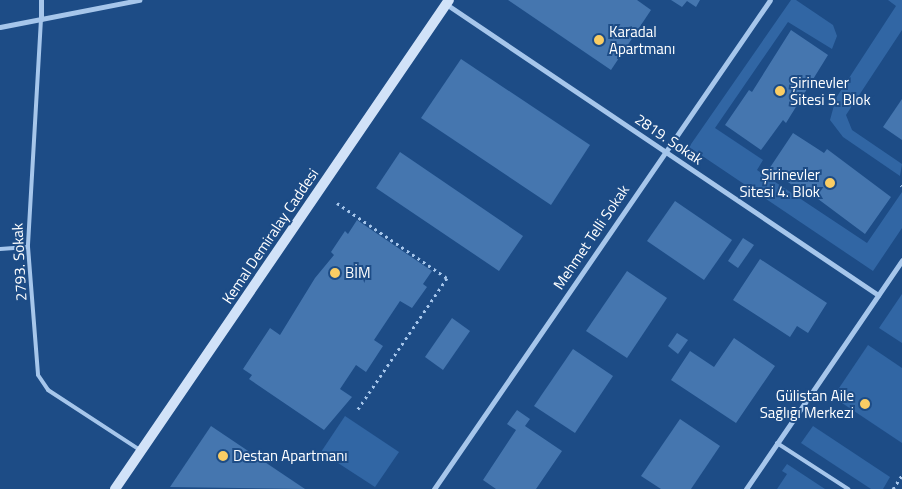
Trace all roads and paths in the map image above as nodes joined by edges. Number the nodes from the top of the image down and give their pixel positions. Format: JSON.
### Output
{"nodes":[{"id":1,"x":41,"y":0,"type":"edge"},
{"id":2,"x":139,"y":0,"type":"edge"},
{"id":3,"x":770,"y":0,"type":"edge"},
{"id":4,"x":448,"y":2,"type":"edge"},
{"id":5,"x":41,"y":19,"type":"junction"},
{"id":6,"x":0,"y":27,"type":"edge"},
{"id":7,"x":665,"y":152,"type":"junction"},
{"id":8,"x":337,"y":203,"type":"dead end"},
{"id":9,"x":28,"y":247,"type":"junction"},
{"id":10,"x":0,"y":249,"type":"edge"},
{"id":11,"x":902,"y":260,"type":"edge"},
{"id":12,"x":878,"y":295,"type":"junction"},
{"id":13,"x":356,"y":412,"type":"dead end"},
{"id":14,"x":777,"y":443,"type":"junction"},
{"id":15,"x":142,"y":451,"type":"junction"},
{"id":16,"x":902,"y":475,"type":"edge"},
{"id":17,"x":118,"y":488,"type":"edge"},
{"id":18,"x":434,"y":489,"type":"edge"},
{"id":19,"x":746,"y":489,"type":"edge"},
{"id":20,"x":848,"y":489,"type":"edge"},
{"id":21,"x":893,"y":489,"type":"edge"}],
"edges":[{"from":1,"to":5,"type":"street"},
{"from":2,"to":5,"type":"street"},
{"from":3,"to":7,"type":"street","name":"Mehmet Telli Sokak"},
{"from":4,"to":7,"type":"street","name":"2819. Sokak"},
{"from":4,"to":15,"type":"street","name":"Kemal Demiralay Caddesi"},
{"from":5,"to":6,"type":"street"},
{"from":5,"to":9,"type":"lane","name":"2793. Sokak"},
{"from":7,"to":12,"type":"street","name":"2819. Sokak"},
{"from":7,"to":18,"type":"street","name":"Mehmet Telli Sokak"},
{"from":8,"to":13,"type":"path"},
{"from":9,"to":10,"type":"lane"},
{"from":9,"to":15,"type":"lane","name":"2793. Sokak"},
{"from":11,"to":12,"type":"street"},
{"from":12,"to":14,"type":"street"},
{"from":14,"to":19,"type":"street"},
{"from":14,"to":20,"type":"lane"},
{"from":15,"to":17,"type":"street","name":"Kemal Demiralay Caddesi"},
{"from":16,"to":21,"type":"path"}]}
